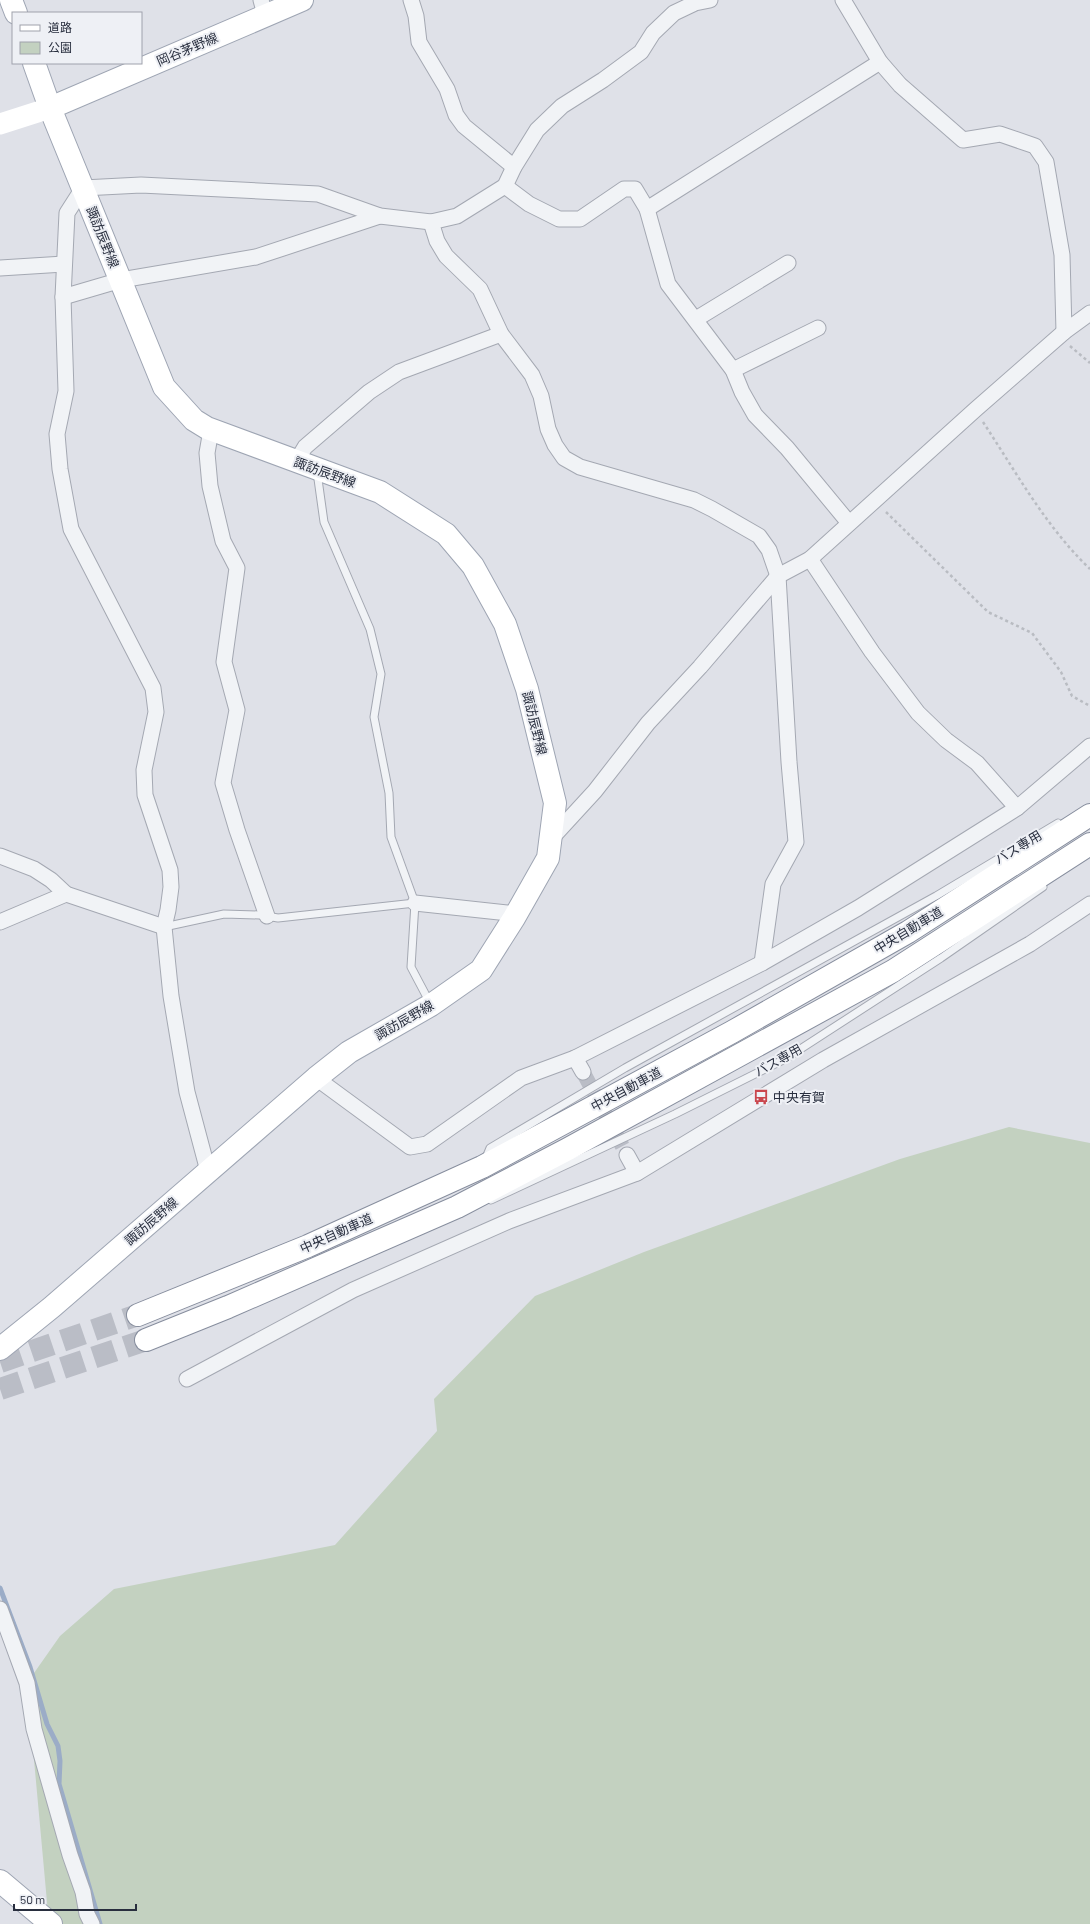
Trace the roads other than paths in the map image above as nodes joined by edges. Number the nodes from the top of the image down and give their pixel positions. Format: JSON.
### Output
{"nodes":[{"id":1,"x":11,"y":0,"type":"edge"},
{"id":2,"x":302,"y":0,"type":"edge"},
{"id":3,"x":411,"y":0,"type":"edge"},
{"id":4,"x":710,"y":0,"type":"edge"},
{"id":5,"x":843,"y":0,"type":"edge"},
{"id":6,"x":263,"y":8,"type":"edge"},
{"id":7,"x":16,"y":12,"type":"edge"},
{"id":8,"x":880,"y":62,"type":"junction"},
{"id":9,"x":34,"y":64,"type":"edge"},
{"id":10,"x":50,"y":108,"type":"junction"},
{"id":11,"x":0,"y":124,"type":"edge"},
{"id":12,"x":514,"y":167,"type":"junction"},
{"id":13,"x":505,"y":186,"type":"junction"},
{"id":14,"x":83,"y":188,"type":"junction"},
{"id":15,"x":647,"y":209,"type":"junction"},
{"id":16,"x":380,"y":216,"type":"junction"},
{"id":17,"x":431,"y":222,"type":"junction"},
{"id":18,"x":788,"y":263,"type":"dead end"},
{"id":19,"x":64,"y":264,"type":"junction"},
{"id":20,"x":0,"y":268,"type":"edge"},
{"id":21,"x":121,"y":280,"type":"junction"},
{"id":22,"x":63,"y":297,"type":"junction"},
{"id":23,"x":1090,"y":313,"type":"edge"},
{"id":24,"x":696,"y":319,"type":"junction"},
{"id":25,"x":818,"y":328,"type":"dead end"},
{"id":26,"x":501,"y":334,"type":"junction"},
{"id":27,"x":1062,"y":334,"type":"junction"},
{"id":28,"x":733,"y":370,"type":"junction"},
{"id":29,"x":211,"y":430,"type":"junction"},
{"id":30,"x":296,"y":462,"type":"junction"},
{"id":31,"x":317,"y":470,"type":"junction"},
{"id":32,"x":849,"y":523,"type":"junction"},
{"id":33,"x":810,"y":559,"type":"junction"},
{"id":34,"x":778,"y":576,"type":"junction"},
{"id":35,"x":1090,"y":746,"type":"edge"},
{"id":36,"x":1017,"y":808,"type":"junction"},
{"id":37,"x":1077,"y":818,"type":"edge"},
{"id":38,"x":550,"y":840,"type":"junction"},
{"id":39,"x":1090,"y":844,"type":"edge"},
{"id":40,"x":0,"y":856,"type":"edge"},
{"id":41,"x":1049,"y":883,"type":"dead end"},
{"id":42,"x":66,"y":894,"type":"junction"},
{"id":43,"x":415,"y":903,"type":"junction"},
{"id":44,"x":1090,"y":904,"type":"edge"},
{"id":45,"x":517,"y":914,"type":"junction"},
{"id":46,"x":267,"y":916,"type":"junction"},
{"id":47,"x":0,"y":922,"type":"edge"},
{"id":48,"x":164,"y":927,"type":"junction"},
{"id":49,"x":762,"y":963,"type":"junction"},
{"id":50,"x":431,"y":1005,"type":"junction"},
{"id":51,"x":576,"y":1058,"type":"junction"},
{"id":52,"x":583,"y":1072,"type":"tunnel mouth"},
{"id":53,"x":316,"y":1078,"type":"junction"},
{"id":54,"x":627,"y":1155,"type":"tunnel mouth"},
{"id":55,"x":208,"y":1172,"type":"junction"},
{"id":56,"x":637,"y":1174,"type":"junction"},
{"id":57,"x":457,"y":1207,"type":"junction"},
{"id":58,"x":138,"y":1315,"type":"tunnel mouth"},
{"id":59,"x":146,"y":1340,"type":"tunnel mouth"},
{"id":60,"x":0,"y":1349,"type":"edge"},
{"id":61,"x":187,"y":1379,"type":"dead end"},
{"id":62,"x":0,"y":1609,"type":"edge"},
{"id":63,"x":0,"y":1880,"type":"edge"},
{"id":64,"x":52,"y":1924,"type":"edge"},
{"id":65,"x":92,"y":1924,"type":"edge"}],
"edges":[{"from":1,"to":7,"type":"main road"},
{"from":2,"to":6,"type":"main road","name":"岡谷茅野線"},
{"from":3,"to":12,"type":"street"},
{"from":4,"to":12,"type":"street"},
{"from":5,"to":8,"type":"street"},
{"from":6,"to":10,"type":"main road","name":"岡谷茅野線"},
{"from":8,"to":15,"type":"street"},
{"from":8,"to":27,"type":"street"},
{"from":9,"to":10,"type":"main road","name":"諏訪辰野線"},
{"from":10,"to":11,"type":"street"},
{"from":10,"to":14,"type":"main road","name":"諏訪辰野線"},
{"from":12,"to":13,"type":"street"},
{"from":13,"to":15,"type":"street"},
{"from":13,"to":17,"type":"street"},
{"from":14,"to":16,"type":"street"},
{"from":14,"to":19,"type":"street"},
{"from":14,"to":21,"type":"main road","name":"諏訪辰野線"},
{"from":15,"to":24,"type":"street"},
{"from":16,"to":17,"type":"street"},
{"from":16,"to":21,"type":"street"},
{"from":17,"to":26,"type":"street"},
{"from":18,"to":24,"type":"street"},
{"from":19,"to":20,"type":"street"},
{"from":19,"to":22,"type":"street"},
{"from":21,"to":22,"type":"street"},
{"from":21,"to":29,"type":"main road","name":"諏訪辰野線"},
{"from":22,"to":48,"type":"street"},
{"from":23,"to":27,"type":"street"},
{"from":24,"to":28,"type":"street"},
{"from":25,"to":28,"type":"street"},
{"from":26,"to":30,"type":"street"},
{"from":26,"to":34,"type":"street"},
{"from":27,"to":32,"type":"street"},
{"from":28,"to":32,"type":"street"},
{"from":29,"to":30,"type":"main road","name":"諏訪辰野線"},
{"from":29,"to":46,"type":"street"},
{"from":30,"to":31,"type":"main road","name":"諏訪辰野線"},
{"from":31,"to":38,"type":"main road","name":"諏訪辰野線"},
{"from":31,"to":43,"type":"lane"},
{"from":32,"to":33,"type":"street"},
{"from":33,"to":34,"type":"street"},
{"from":33,"to":36,"type":"street"},
{"from":34,"to":38,"type":"street"},
{"from":34,"to":49,"type":"street"},
{"from":35,"to":36,"type":"street"},
{"from":36,"to":49,"type":"street"},
{"from":37,"to":58,"type":"main road","name":"中央自動車道"},
{"from":38,"to":45,"type":"main road","name":"諏訪辰野線"},
{"from":39,"to":57,"type":"main road","name":"中央自動車道"},
{"from":40,"to":42,"type":"street"},
{"from":41,"to":57,"type":"lane","name":"バス専用"},
{"from":42,"to":47,"type":"street"},
{"from":42,"to":48,"type":"street"},
{"from":43,"to":45,"type":"street"},
{"from":43,"to":46,"type":"lane"},
{"from":43,"to":50,"type":"lane"},
{"from":44,"to":56,"type":"street"},
{"from":45,"to":50,"type":"main road","name":"諏訪辰野線"},
{"from":46,"to":48,"type":"lane"},
{"from":48,"to":55,"type":"street"},
{"from":49,"to":51,"type":"street"},
{"from":50,"to":53,"type":"main road","name":"諏訪辰野線"},
{"from":51,"to":52,"type":"street"},
{"from":51,"to":53,"type":"street"},
{"from":53,"to":55,"type":"main road","name":"諏訪辰野線"},
{"from":54,"to":56,"type":"street"},
{"from":55,"to":60,"type":"main road","name":"諏訪辰野線"},
{"from":56,"to":61,"type":"street"},
{"from":57,"to":59,"type":"main road","name":"中央自動車道"},
{"from":62,"to":65,"type":"street"},
{"from":63,"to":64,"type":"main road"}]}
